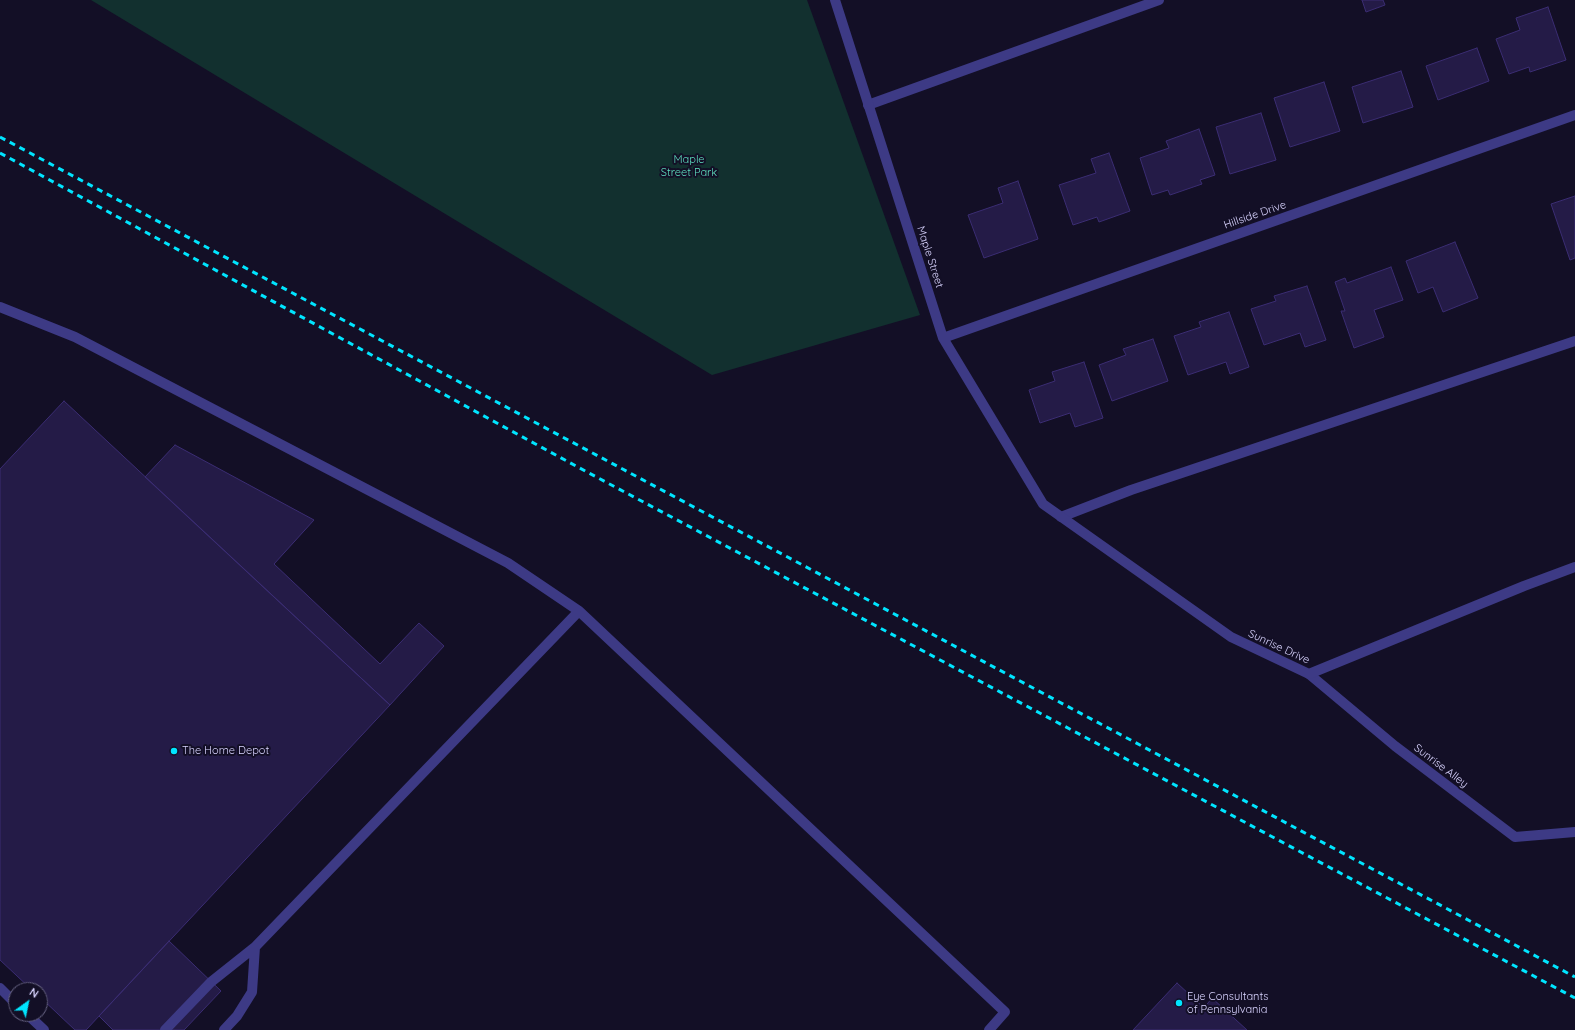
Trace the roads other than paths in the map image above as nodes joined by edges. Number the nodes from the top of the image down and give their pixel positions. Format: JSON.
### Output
{"nodes":[{"id":1,"x":835,"y":0,"type":"edge"},
{"id":2,"x":1159,"y":0,"type":"edge"},
{"id":3,"x":868,"y":105,"type":"junction"},
{"id":4,"x":1575,"y":115,"type":"edge"},
{"id":5,"x":0,"y":307,"type":"edge"},
{"id":6,"x":943,"y":338,"type":"junction"},
{"id":7,"x":1575,"y":341,"type":"edge"},
{"id":8,"x":1043,"y":504,"type":"joint"},
{"id":9,"x":1061,"y":517,"type":"junction"},
{"id":10,"x":1575,"y":567,"type":"edge"},
{"id":11,"x":579,"y":610,"type":"junction"},
{"id":12,"x":1309,"y":674,"type":"junction"},
{"id":13,"x":1575,"y":832,"type":"edge"},
{"id":14,"x":255,"y":947,"type":"junction"},
{"id":15,"x":0,"y":988,"type":"edge"},
{"id":16,"x":8,"y":996,"type":"edge"},
{"id":17,"x":36,"y":1022,"type":"edge"},
{"id":18,"x":44,"y":1030,"type":"edge"},
{"id":19,"x":165,"y":1030,"type":"edge"},
{"id":20,"x":224,"y":1030,"type":"edge"},
{"id":21,"x":989,"y":1030,"type":"edge"}],
"edges":[{"from":1,"to":3,"type":"street","name":"Maple Street"},
{"from":2,"to":3,"type":"street"},
{"from":3,"to":6,"type":"street","name":"Maple Street"},
{"from":4,"to":6,"type":"street","name":"Hillside Drive"},
{"from":5,"to":11,"type":"street"},
{"from":6,"to":8,"type":"street","name":"Maple Street"},
{"from":7,"to":9,"type":"street"},
{"from":8,"to":9,"type":"street","name":"Sunrise Drive"},
{"from":9,"to":12,"type":"street","name":"Sunrise Drive"},
{"from":10,"to":12,"type":"street","name":"Sunrise Drive"},
{"from":11,"to":14,"type":"street"},
{"from":11,"to":21,"type":"street"},
{"from":12,"to":13,"type":"street","name":"Sunrise Alley"},
{"from":14,"to":19,"type":"street"},
{"from":14,"to":20,"type":"street"},
{"from":15,"to":16,"type":"street"},
{"from":17,"to":18,"type":"street"}]}
